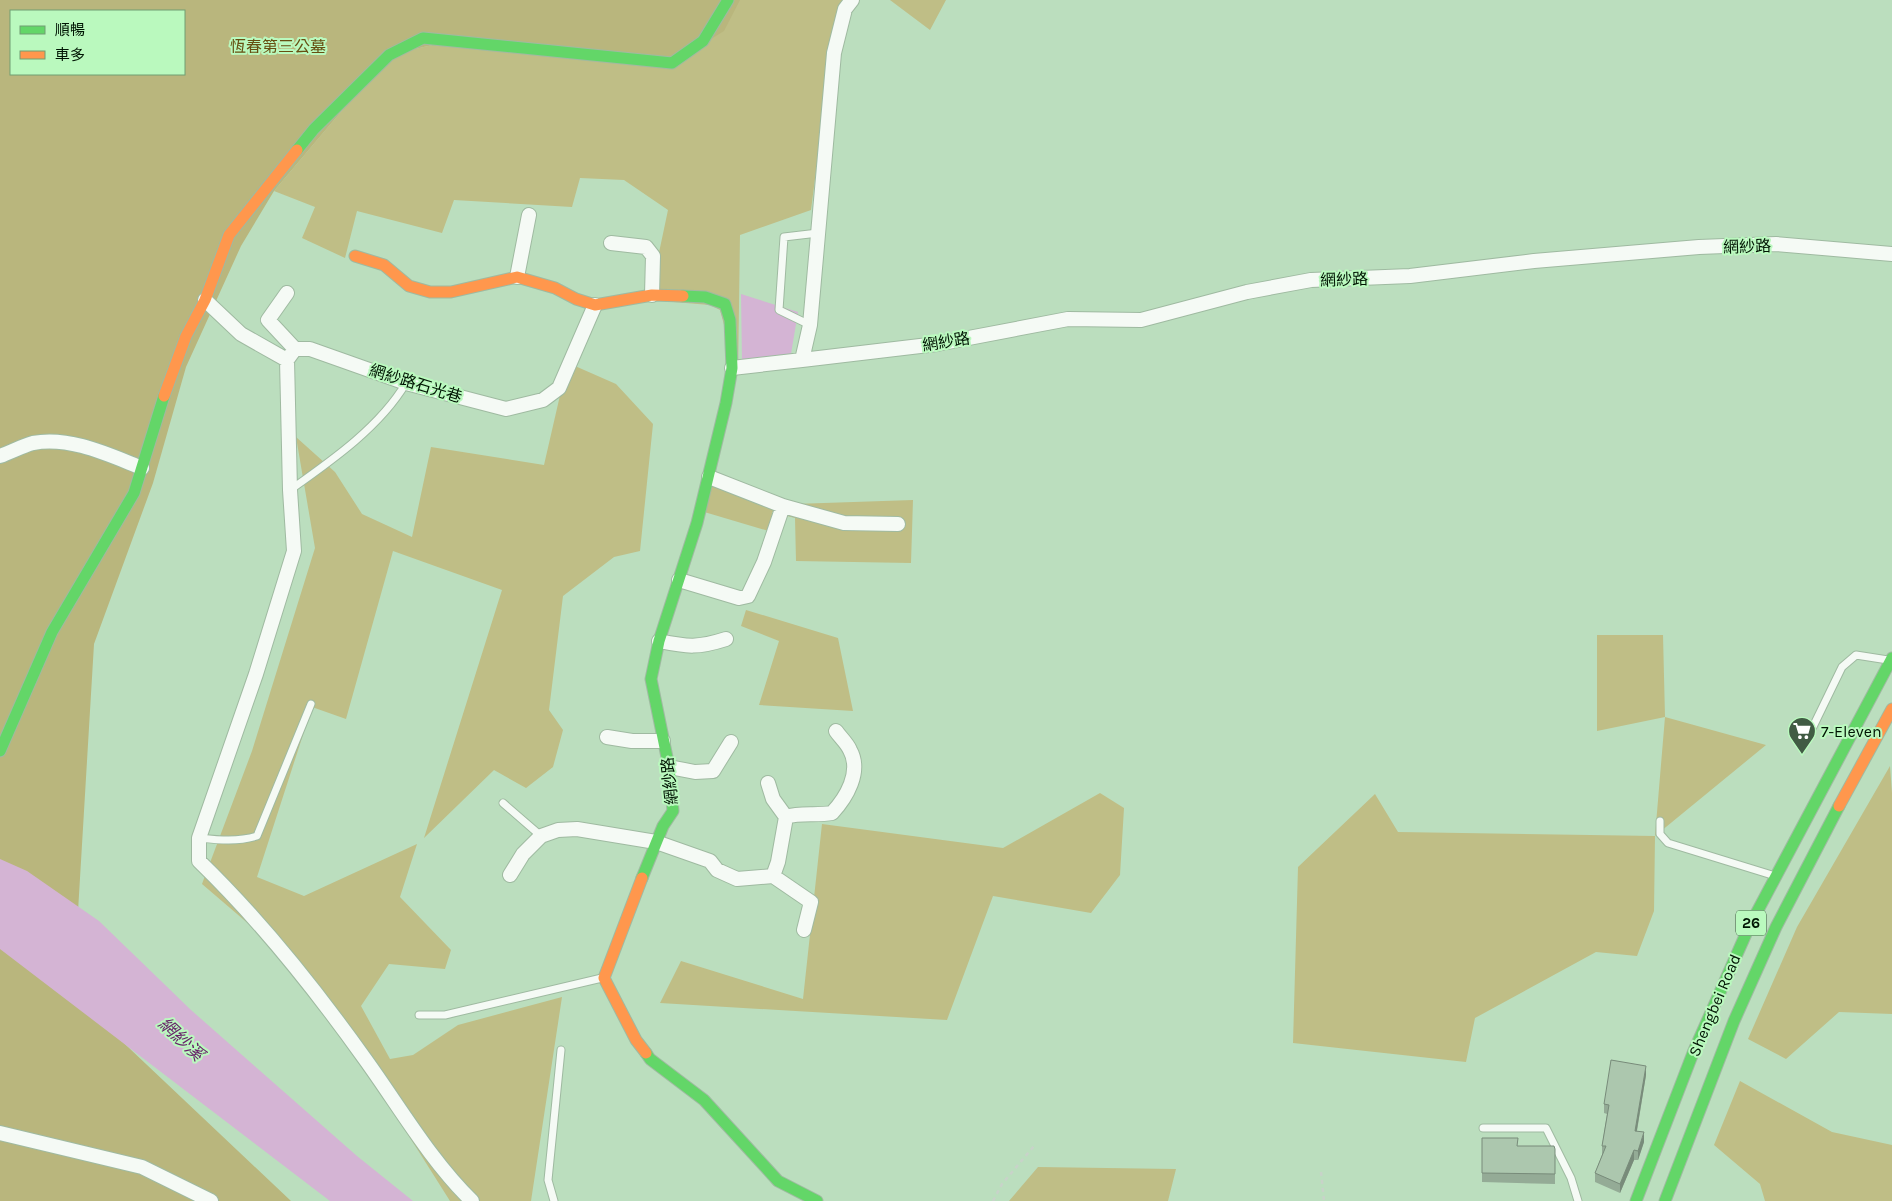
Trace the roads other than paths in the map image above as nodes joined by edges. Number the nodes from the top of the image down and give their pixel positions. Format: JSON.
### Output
{"nodes":[{"id":1,"x":728,"y":0,"type":"edge"},
{"id":2,"x":852,"y":0,"type":"edge"},
{"id":3,"x":529,"y":215,"type":"dead end"},
{"id":4,"x":818,"y":233,"type":"junction"},
{"id":5,"x":611,"y":243,"type":"dead end"},
{"id":6,"x":1892,"y":254,"type":"edge"},
{"id":7,"x":355,"y":256,"type":"dead end"},
{"id":8,"x":517,"y":277,"type":"junction"},
{"id":9,"x":287,"y":293,"type":"dead end"},
{"id":10,"x":652,"y":295,"type":"junction"},
{"id":11,"x":205,"y":300,"type":"junction"},
{"id":12,"x":595,"y":305,"type":"junction"},
{"id":13,"x":810,"y":325,"type":"junction"},
{"id":14,"x":291,"y":355,"type":"junction"},
{"id":15,"x":802,"y":360,"type":"junction"},
{"id":16,"x":732,"y":368,"type":"junction"},
{"id":17,"x":406,"y":383,"type":"junction"},
{"id":18,"x":0,"y":456,"type":"edge"},
{"id":19,"x":142,"y":468,"type":"junction"},
{"id":20,"x":709,"y":477,"type":"junction"},
{"id":21,"x":290,"y":490,"type":"junction"},
{"id":22,"x":783,"y":506,"type":"junction"},
{"id":23,"x":898,"y":524,"type":"dead end"},
{"id":24,"x":679,"y":580,"type":"junction"},
{"id":25,"x":726,"y":639,"type":"dead end"},
{"id":26,"x":660,"y":641,"type":"junction"},
{"id":27,"x":1891,"y":659,"type":"edge"},
{"id":28,"x":312,"y":704,"type":"dead end"},
{"id":29,"x":1892,"y":709,"type":"edge"},
{"id":30,"x":836,"y":731,"type":"dead end"},
{"id":31,"x":1808,"y":735,"type":"dead end"},
{"id":32,"x":607,"y":737,"type":"dead end"},
{"id":33,"x":663,"y":741,"type":"junction"},
{"id":34,"x":731,"y":742,"type":"dead end"},
{"id":35,"x":0,"y":751,"type":"edge"},
{"id":36,"x":669,"y":767,"type":"junction"},
{"id":37,"x":768,"y":783,"type":"dead end"},
{"id":38,"x":503,"y":803,"type":"dead end"},
{"id":39,"x":786,"y":817,"type":"junction"},
{"id":40,"x":1660,"y":821,"type":"dead end"},
{"id":41,"x":541,"y":836,"type":"junction"},
{"id":42,"x":199,"y":838,"type":"junction"},
{"id":43,"x":656,"y":842,"type":"junction"},
{"id":44,"x":510,"y":875,"type":"dead end"},
{"id":45,"x":773,"y":876,"type":"junction"},
{"id":46,"x":1774,"y":876,"type":"junction"},
{"id":47,"x":804,"y":930,"type":"dead end"},
{"id":48,"x":604,"y":978,"type":"junction"},
{"id":49,"x":419,"y":1015,"type":"dead end"},
{"id":50,"x":561,"y":1050,"type":"dead end"},
{"id":51,"x":1484,"y":1128,"type":"dead end"},
{"id":52,"x":0,"y":1133,"type":"edge"},
{"id":53,"x":211,"y":1201,"type":"edge"},
{"id":54,"x":472,"y":1201,"type":"edge"},
{"id":55,"x":554,"y":1201,"type":"edge"},
{"id":56,"x":817,"y":1201,"type":"edge"},
{"id":57,"x":1578,"y":1201,"type":"edge"},
{"id":58,"x":1636,"y":1201,"type":"edge"},
{"id":59,"x":1665,"y":1201,"type":"edge"}],
"edges":[{"from":1,"to":11,"type":"street"},
{"from":2,"to":4,"type":"street"},
{"from":3,"to":8,"type":"street"},
{"from":4,"to":13,"type":"street"},
{"from":4,"to":13,"type":"lane"},
{"from":5,"to":10,"type":"street"},
{"from":6,"to":15,"type":"street","name":"網紗路"},
{"from":7,"to":8,"type":"street"},
{"from":8,"to":12,"type":"street"},
{"from":9,"to":14,"type":"street"},
{"from":10,"to":12,"type":"street"},
{"from":10,"to":16,"type":"street"},
{"from":11,"to":14,"type":"street","name":"網紗路石光巷"},
{"from":11,"to":19,"type":"street"},
{"from":12,"to":17,"type":"street","name":"網紗路石光巷"},
{"from":13,"to":15,"type":"street"},
{"from":14,"to":17,"type":"street","name":"網紗路石光巷"},
{"from":14,"to":21,"type":"street"},
{"from":15,"to":16,"type":"street","name":"網紗路"},
{"from":16,"to":20,"type":"street","name":"網紗路"},
{"from":17,"to":21,"type":"lane"},
{"from":18,"to":19,"type":"street"},
{"from":19,"to":35,"type":"street"},
{"from":20,"to":22,"type":"street"},
{"from":20,"to":24,"type":"street","name":"網紗路"},
{"from":21,"to":42,"type":"street"},
{"from":22,"to":23,"type":"street"},
{"from":22,"to":24,"type":"street"},
{"from":24,"to":26,"type":"street","name":"網紗路"},
{"from":25,"to":26,"type":"street"},
{"from":26,"to":33,"type":"street","name":"網紗路"},
{"from":27,"to":31,"type":"lane"},
{"from":27,"to":46,"type":"street","name":"Shengbei Road","number":"26"},
{"from":28,"to":42,"type":"lane"},
{"from":29,"to":59,"type":"street","name":"Shengbei Road","number":"26"},
{"from":30,"to":39,"type":"street"},
{"from":32,"to":33,"type":"street"},
{"from":33,"to":36,"type":"street","name":"網紗路"},
{"from":34,"to":36,"type":"street"},
{"from":36,"to":43,"type":"street","name":"網紗路"},
{"from":37,"to":39,"type":"street"},
{"from":38,"to":41,"type":"lane"},
{"from":39,"to":45,"type":"street"},
{"from":40,"to":46,"type":"lane"},
{"from":41,"to":43,"type":"street"},
{"from":41,"to":44,"type":"street"},
{"from":42,"to":54,"type":"street"},
{"from":43,"to":45,"type":"street"},
{"from":43,"to":48,"type":"street","name":"網紗路"},
{"from":45,"to":47,"type":"street"},
{"from":46,"to":58,"type":"street","name":"Shengbei Road","number":"26"},
{"from":48,"to":49,"type":"lane"},
{"from":48,"to":56,"type":"street"},
{"from":50,"to":55,"type":"lane"},
{"from":51,"to":57,"type":"lane"},
{"from":52,"to":53,"type":"street"}]}
